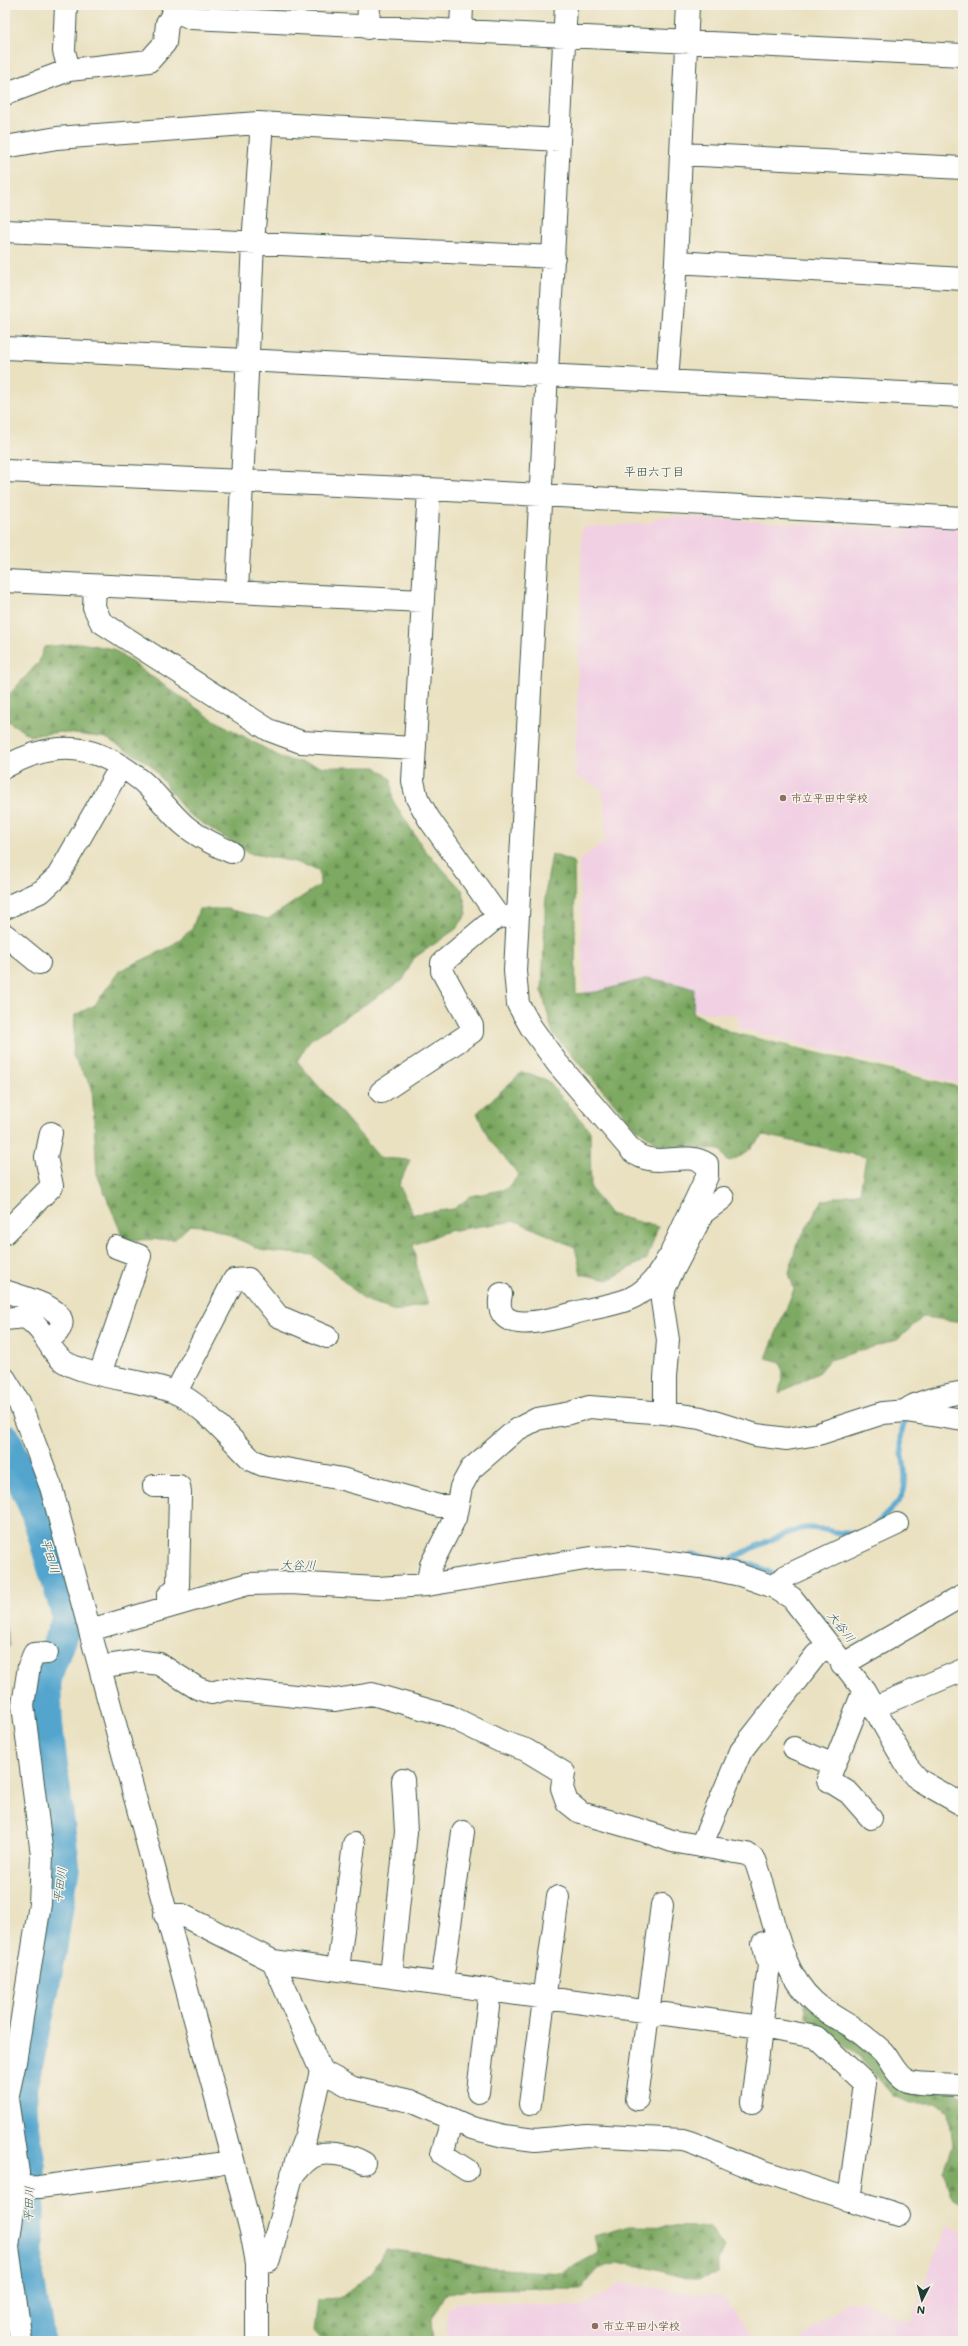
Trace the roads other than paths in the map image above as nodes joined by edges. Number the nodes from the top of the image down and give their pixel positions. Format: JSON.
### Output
{"nodes":[{"id":1,"x":66,"y":5,"type":"edge"},
{"id":2,"x":369,"y":5,"type":"edge"},
{"id":3,"x":462,"y":5,"type":"edge"},
{"id":4,"x":566,"y":5,"type":"edge"},
{"id":5,"x":688,"y":5,"type":"edge"},
{"id":6,"x":174,"y":8,"type":"edge"},
{"id":7,"x":269,"y":13,"type":"edge"},
{"id":8,"x":368,"y":28,"type":"junction"},
{"id":9,"x":460,"y":31,"type":"junction"},
{"id":10,"x":564,"y":35,"type":"junction"},
{"id":11,"x":686,"y":40,"type":"junction"},
{"id":12,"x":963,"y":55,"type":"edge"},
{"id":13,"x":69,"y":70,"type":"junction"},
{"id":14,"x":5,"y":94,"type":"edge"},
{"id":15,"x":258,"y":123,"type":"junction"},
{"id":16,"x":559,"y":140,"type":"junction"},
{"id":17,"x":5,"y":147,"type":"edge"},
{"id":18,"x":681,"y":154,"type":"junction"},
{"id":19,"x":963,"y":168,"type":"edge"},
{"id":20,"x":5,"y":231,"type":"edge"},
{"id":21,"x":253,"y":243,"type":"junction"},
{"id":22,"x":554,"y":257,"type":"junction"},
{"id":23,"x":676,"y":262,"type":"junction"},
{"id":24,"x":963,"y":279,"type":"edge"},
{"id":25,"x":5,"y":348,"type":"edge"},
{"id":26,"x":249,"y":359,"type":"junction"},
{"id":27,"x":548,"y":374,"type":"junction"},
{"id":28,"x":667,"y":380,"type":"junction"},
{"id":29,"x":963,"y":396,"type":"edge"},
{"id":30,"x":5,"y":471,"type":"edge"},
{"id":31,"x":243,"y":481,"type":"junction"},
{"id":32,"x":429,"y":489,"type":"junction"},
{"id":33,"x":540,"y":496,"type":"junction"},
{"id":34,"x":963,"y":518,"type":"edge"},
{"id":35,"x":5,"y":581,"type":"edge"},
{"id":36,"x":95,"y":586,"type":"junction"},
{"id":37,"x":237,"y":592,"type":"junction"},
{"id":38,"x":423,"y":601,"type":"junction"},
{"id":39,"x":415,"y":748,"type":"junction"},
{"id":40,"x":122,"y":766,"type":"junction"},
{"id":41,"x":5,"y":767,"type":"edge"},
{"id":42,"x":232,"y":852,"type":"dead end"},
{"id":43,"x":5,"y":908,"type":"edge"},
{"id":44,"x":508,"y":916,"type":"junction"},
{"id":45,"x":5,"y":935,"type":"edge"},
{"id":46,"x":39,"y":963,"type":"dead end"},
{"id":47,"x":380,"y":1092,"type":"dead end"},
{"id":48,"x":51,"y":1133,"type":"dead end"},
{"id":49,"x":723,"y":1198,"type":"dead end"},
{"id":50,"x":5,"y":1233,"type":"edge"},
{"id":51,"x":116,"y":1247,"type":"dead end"},
{"id":52,"x":676,"y":1253,"type":"junction"},
{"id":53,"x":5,"y":1291,"type":"edge"},
{"id":54,"x":501,"y":1294,"type":"dead end"},
{"id":55,"x":5,"y":1319,"type":"edge"},
{"id":56,"x":327,"y":1337,"type":"dead end"},
{"id":57,"x":47,"y":1341,"type":"junction"},
{"id":58,"x":100,"y":1374,"type":"junction"},
{"id":59,"x":5,"y":1379,"type":"edge"},
{"id":60,"x":176,"y":1392,"type":"junction"},
{"id":61,"x":963,"y":1393,"type":"edge"},
{"id":62,"x":906,"y":1411,"type":"junction"},
{"id":63,"x":665,"y":1413,"type":"junction"},
{"id":64,"x":963,"y":1420,"type":"edge"},
{"id":65,"x":154,"y":1486,"type":"dead end"},
{"id":66,"x":457,"y":1506,"type":"junction"},
{"id":67,"x":897,"y":1524,"type":"dead end"},
{"id":68,"x":779,"y":1582,"type":"junction"},
{"id":69,"x":427,"y":1584,"type":"junction"},
{"id":70,"x":963,"y":1595,"type":"edge"},
{"id":71,"x":168,"y":1607,"type":"junction"},
{"id":72,"x":90,"y":1630,"type":"junction"},
{"id":73,"x":828,"y":1644,"type":"junction"},
{"id":74,"x":47,"y":1653,"type":"dead end"},
{"id":75,"x":849,"y":1660,"type":"junction"},
{"id":76,"x":100,"y":1667,"type":"junction"},
{"id":77,"x":963,"y":1670,"type":"edge"},
{"id":78,"x":877,"y":1701,"type":"junction"},
{"id":79,"x":794,"y":1748,"type":"dead end"},
{"id":80,"x":834,"y":1765,"type":"junction"},
{"id":81,"x":403,"y":1780,"type":"dead end"},
{"id":82,"x":963,"y":1805,"type":"edge"},
{"id":83,"x":871,"y":1818,"type":"dead end"},
{"id":84,"x":463,"y":1832,"type":"dead end"},
{"id":85,"x":354,"y":1844,"type":"dead end"},
{"id":86,"x":701,"y":1846,"type":"junction"},
{"id":87,"x":558,"y":1897,"type":"dead end"},
{"id":88,"x":662,"y":1905,"type":"dead end"},
{"id":89,"x":165,"y":1915,"type":"junction"},
{"id":90,"x":763,"y":1943,"type":"dead end"},
{"id":91,"x":273,"y":1960,"type":"junction"},
{"id":92,"x":338,"y":1969,"type":"junction"},
{"id":93,"x":391,"y":1976,"type":"junction"},
{"id":94,"x":442,"y":1982,"type":"junction"},
{"id":95,"x":490,"y":1989,"type":"junction"},
{"id":96,"x":544,"y":1996,"type":"junction"},
{"id":97,"x":648,"y":2011,"type":"junction"},
{"id":98,"x":761,"y":2027,"type":"junction"},
{"id":99,"x":321,"y":2070,"type":"junction"},
{"id":100,"x":963,"y":2085,"type":"edge"},
{"id":101,"x":478,"y":2092,"type":"dead end"},
{"id":102,"x":637,"y":2099,"type":"dead end"},
{"id":103,"x":752,"y":2102,"type":"dead end"},
{"id":104,"x":530,"y":2104,"type":"dead end"},
{"id":105,"x":452,"y":2119,"type":"junction"},
{"id":106,"x":233,"y":2160,"type":"junction"},
{"id":107,"x":364,"y":2163,"type":"dead end"},
{"id":108,"x":467,"y":2170,"type":"dead end"},
{"id":109,"x":292,"y":2174,"type":"junction"},
{"id":110,"x":21,"y":2187,"type":"edge"},
{"id":111,"x":848,"y":2200,"type":"junction"},
{"id":112,"x":900,"y":2215,"type":"dead end"},
{"id":113,"x":257,"y":2263,"type":"junction"},
{"id":114,"x":21,"y":2341,"type":"edge"},
{"id":115,"x":258,"y":2341,"type":"edge"}],
"edges":[{"from":1,"to":13,"type":"street"},
{"from":2,"to":8,"type":"street"},
{"from":3,"to":9,"type":"street"},
{"from":4,"to":10,"type":"street"},
{"from":5,"to":11,"type":"street"},
{"from":6,"to":7,"type":"street"},
{"from":6,"to":13,"type":"street"},
{"from":7,"to":8,"type":"street"},
{"from":8,"to":9,"type":"street"},
{"from":9,"to":10,"type":"street"},
{"from":10,"to":11,"type":"street"},
{"from":10,"to":16,"type":"street"},
{"from":11,"to":12,"type":"street"},
{"from":11,"to":18,"type":"street"},
{"from":13,"to":14,"type":"street"},
{"from":15,"to":16,"type":"street"},
{"from":15,"to":17,"type":"street"},
{"from":15,"to":21,"type":"street"},
{"from":16,"to":22,"type":"street"},
{"from":18,"to":19,"type":"street"},
{"from":18,"to":23,"type":"street"},
{"from":20,"to":21,"type":"street"},
{"from":21,"to":22,"type":"street"},
{"from":21,"to":26,"type":"street"},
{"from":22,"to":27,"type":"street"},
{"from":23,"to":24,"type":"street"},
{"from":23,"to":28,"type":"street"},
{"from":25,"to":26,"type":"street"},
{"from":26,"to":27,"type":"street"},
{"from":26,"to":31,"type":"street"},
{"from":27,"to":28,"type":"street"},
{"from":27,"to":33,"type":"street"},
{"from":28,"to":29,"type":"street"},
{"from":30,"to":31,"type":"street"},
{"from":31,"to":32,"type":"street"},
{"from":31,"to":37,"type":"street"},
{"from":32,"to":33,"type":"street"},
{"from":32,"to":38,"type":"street"},
{"from":33,"to":34,"type":"street"},
{"from":33,"to":44,"type":"street"},
{"from":35,"to":36,"type":"street"},
{"from":36,"to":37,"type":"street"},
{"from":36,"to":39,"type":"street"},
{"from":37,"to":38,"type":"street"},
{"from":38,"to":39,"type":"street"},
{"from":39,"to":44,"type":"street"},
{"from":40,"to":41,"type":"street"},
{"from":40,"to":42,"type":"street"},
{"from":40,"to":43,"type":"street"},
{"from":44,"to":47,"type":"street"},
{"from":44,"to":52,"type":"street"},
{"from":45,"to":46,"type":"street"},
{"from":48,"to":50,"type":"street"},
{"from":49,"to":52,"type":"street"},
{"from":51,"to":58,"type":"street"},
{"from":52,"to":54,"type":"street"},
{"from":52,"to":63,"type":"street"},
{"from":53,"to":57,"type":"street"},
{"from":55,"to":57,"type":"street"},
{"from":56,"to":60,"type":"street"},
{"from":57,"to":58,"type":"street"},
{"from":58,"to":60,"type":"street"},
{"from":59,"to":72,"type":"street"},
{"from":60,"to":66,"type":"street"},
{"from":61,"to":62,"type":"street"},
{"from":62,"to":63,"type":"street"},
{"from":62,"to":64,"type":"street"},
{"from":63,"to":66,"type":"street"},
{"from":65,"to":71,"type":"street"},
{"from":66,"to":69,"type":"street"},
{"from":67,"to":68,"type":"street"},
{"from":68,"to":69,"type":"street"},
{"from":68,"to":73,"type":"street"},
{"from":69,"to":71,"type":"street"},
{"from":70,"to":75,"type":"street"},
{"from":71,"to":72,"type":"street"},
{"from":72,"to":76,"type":"street"},
{"from":73,"to":75,"type":"street"},
{"from":73,"to":86,"type":"street"},
{"from":74,"to":110,"type":"street"},
{"from":75,"to":78,"type":"street"},
{"from":76,"to":86,"type":"street"},
{"from":76,"to":89,"type":"street"},
{"from":77,"to":78,"type":"street"},
{"from":78,"to":80,"type":"street"},
{"from":78,"to":82,"type":"street"},
{"from":79,"to":80,"type":"street"},
{"from":80,"to":83,"type":"street"},
{"from":81,"to":93,"type":"street"},
{"from":84,"to":94,"type":"street"},
{"from":85,"to":92,"type":"street"},
{"from":86,"to":100,"type":"street"},
{"from":87,"to":96,"type":"street"},
{"from":88,"to":97,"type":"street"},
{"from":89,"to":91,"type":"street"},
{"from":89,"to":106,"type":"street"},
{"from":90,"to":98,"type":"street"},
{"from":91,"to":92,"type":"street"},
{"from":91,"to":99,"type":"street"},
{"from":92,"to":93,"type":"street"},
{"from":93,"to":94,"type":"street"},
{"from":94,"to":95,"type":"street"},
{"from":95,"to":96,"type":"street"},
{"from":95,"to":101,"type":"street"},
{"from":96,"to":97,"type":"street"},
{"from":96,"to":104,"type":"street"},
{"from":97,"to":98,"type":"street"},
{"from":97,"to":102,"type":"street"},
{"from":98,"to":103,"type":"street"},
{"from":98,"to":111,"type":"street"},
{"from":99,"to":105,"type":"street"},
{"from":99,"to":109,"type":"street"},
{"from":105,"to":108,"type":"street"},
{"from":105,"to":111,"type":"street"},
{"from":106,"to":110,"type":"street"},
{"from":106,"to":113,"type":"street"},
{"from":107,"to":109,"type":"street"},
{"from":109,"to":113,"type":"street"},
{"from":110,"to":114,"type":"street"},
{"from":111,"to":112,"type":"street"},
{"from":113,"to":115,"type":"street"}]}
